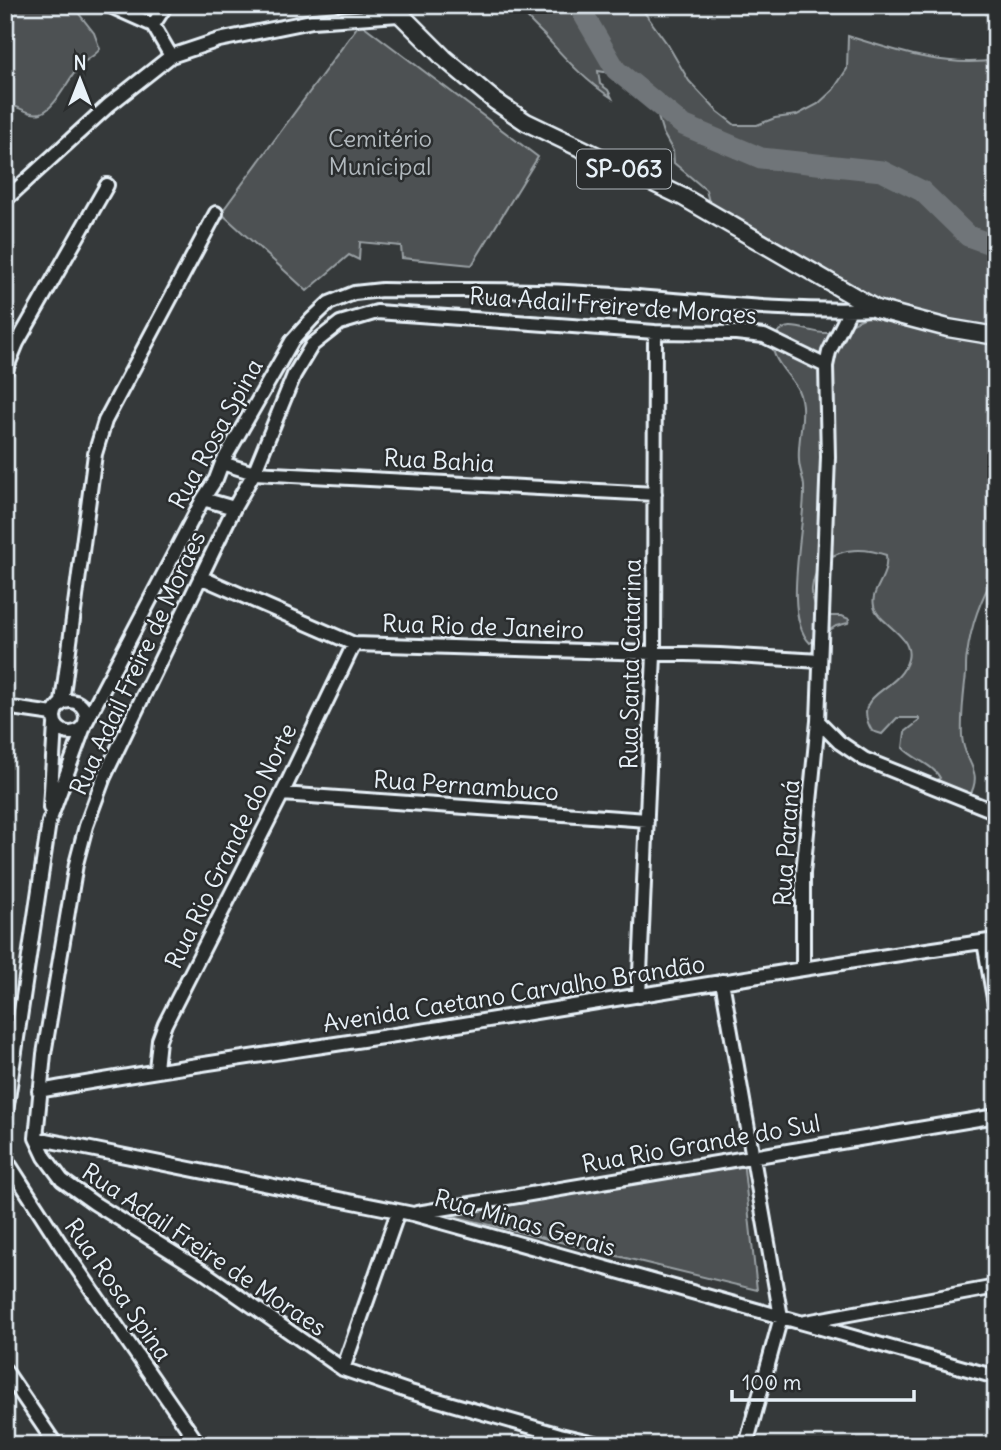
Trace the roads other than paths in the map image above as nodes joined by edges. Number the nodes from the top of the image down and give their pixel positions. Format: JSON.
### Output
{"nodes":[{"id":1,"x":108,"y":5,"type":"edge"},
{"id":2,"x":166,"y":5,"type":"edge"},
{"id":3,"x":395,"y":10,"type":"edge"},
{"id":4,"x":153,"y":25,"type":"junction"},
{"id":5,"x":171,"y":57,"type":"junction"},
{"id":6,"x":107,"y":185,"type":"dead end"},
{"id":7,"x":5,"y":200,"type":"edge"},
{"id":8,"x":216,"y":213,"type":"dead end"},
{"id":9,"x":876,"y":309,"type":"junction"},
{"id":10,"x":850,"y":310,"type":"junction"},
{"id":11,"x":655,"y":332,"type":"junction"},
{"id":12,"x":996,"y":336,"type":"edge"},
{"id":13,"x":827,"y":366,"type":"junction"},
{"id":14,"x":5,"y":372,"type":"edge"},
{"id":15,"x":222,"y":463,"type":"junction"},
{"id":16,"x":254,"y":473,"type":"junction"},
{"id":17,"x":655,"y":494,"type":"junction"},
{"id":18,"x":202,"y":499,"type":"junction"},
{"id":19,"x":234,"y":508,"type":"junction"},
{"id":20,"x":200,"y":577,"type":"junction"},
{"id":21,"x":354,"y":645,"type":"junction"},
{"id":22,"x":654,"y":654,"type":"junction"},
{"id":23,"x":820,"y":661,"type":"junction"},
{"id":24,"x":62,"y":702,"type":"junction"},
{"id":25,"x":5,"y":707,"type":"edge"},
{"id":26,"x":54,"y":719,"type":"junction"},
{"id":27,"x":818,"y":721,"type":"junction"},
{"id":28,"x":85,"y":724,"type":"junction"},
{"id":29,"x":282,"y":794,"type":"junction"},
{"id":30,"x":995,"y":811,"type":"edge"},
{"id":31,"x":647,"y":820,"type":"junction"},
{"id":32,"x":49,"y":822,"type":"junction"},
{"id":33,"x":990,"y":941,"type":"edge"},
{"id":34,"x":803,"y":968,"type":"junction"},
{"id":35,"x":722,"y":981,"type":"junction"},
{"id":36,"x":639,"y":996,"type":"junction"},
{"id":37,"x":996,"y":1010,"type":"edge"},
{"id":38,"x":156,"y":1069,"type":"junction"},
{"id":39,"x":39,"y":1091,"type":"junction"},
{"id":40,"x":996,"y":1116,"type":"edge"},
{"id":41,"x":5,"y":1119,"type":"edge"},
{"id":42,"x":36,"y":1138,"type":"junction"},
{"id":43,"x":753,"y":1156,"type":"junction"},
{"id":44,"x":5,"y":1158,"type":"edge"},
{"id":45,"x":398,"y":1212,"type":"junction"},
{"id":46,"x":413,"y":1214,"type":"junction"},
{"id":47,"x":996,"y":1287,"type":"edge"},
{"id":48,"x":781,"y":1317,"type":"junction"},
{"id":49,"x":802,"y":1323,"type":"junction"},
{"id":50,"x":343,"y":1369,"type":"junction"},
{"id":51,"x":5,"y":1370,"type":"edge"},
{"id":52,"x":996,"y":1377,"type":"edge"},
{"id":53,"x":56,"y":1445,"type":"edge"},
{"id":54,"x":199,"y":1445,"type":"edge"},
{"id":55,"x":603,"y":1445,"type":"edge"},
{"id":56,"x":746,"y":1445,"type":"edge"}],
"edges":[{"from":1,"to":4,"type":"street"},
{"from":2,"to":4,"type":"street"},
{"from":3,"to":5,"type":"street"},
{"from":3,"to":9,"type":"main road","number":"SP-063"},
{"from":4,"to":5,"type":"street"},
{"from":5,"to":7,"type":"street"},
{"from":6,"to":14,"type":"street"},
{"from":8,"to":24,"type":"street"},
{"from":9,"to":10,"type":"street","name":"Rua Rosa Spina"},
{"from":9,"to":12,"type":"main road","number":"SP-063"},
{"from":10,"to":13,"type":"street"},
{"from":10,"to":15,"type":"street","name":"Rua Rosa Spina"},
{"from":11,"to":13,"type":"street","name":"Rua Adail Freire de Moraes"},
{"from":11,"to":16,"type":"street","name":"Rua Adail Freire de Moraes"},
{"from":11,"to":17,"type":"street","name":"Rua Santa Catarina"},
{"from":13,"to":23,"type":"street"},
{"from":15,"to":16,"type":"street","name":"Rua Bahia"},
{"from":15,"to":18,"type":"street","name":"Rua Rosa Spina"},
{"from":16,"to":17,"type":"street","name":"Rua Bahia"},
{"from":16,"to":19,"type":"street","name":"Rua Adail Freire de Moraes"},
{"from":17,"to":22,"type":"street","name":"Rua Santa Catarina"},
{"from":18,"to":19,"type":"street"},
{"from":18,"to":28,"type":"street","name":"Rua Rosa Spina"},
{"from":19,"to":20,"type":"street","name":"Rua Adail Freire de Moraes"},
{"from":20,"to":21,"type":"street","name":"Rua Rio de Janeiro"},
{"from":20,"to":39,"type":"street","name":"Rua Adail Freire de Moraes"},
{"from":21,"to":22,"type":"street","name":"Rua Rio de Janeiro"},
{"from":21,"to":29,"type":"street","name":"Rua Rio Grande do Norte"},
{"from":22,"to":23,"type":"street","name":"Rua Rio de Janeiro"},
{"from":22,"to":31,"type":"street","name":"Rua Santa Catarina"},
{"from":23,"to":27,"type":"street"},
{"from":24,"to":26,"type":"street"},
{"from":24,"to":28,"type":"street"},
{"from":25,"to":26,"type":"street"},
{"from":26,"to":28,"type":"street"},
{"from":26,"to":32,"type":"street"},
{"from":27,"to":30,"type":"street"},
{"from":27,"to":34,"type":"street","name":"Rua Paraná"},
{"from":28,"to":32,"type":"street","name":"Rua Rosa Spina"},
{"from":29,"to":31,"type":"street","name":"Rua Pernambuco"},
{"from":29,"to":38,"type":"street","name":"Rua Rio Grande do Norte"},
{"from":31,"to":36,"type":"street","name":"Rua Santa Catarina"},
{"from":32,"to":41,"type":"street","name":"Rua Rosa Spina"},
{"from":33,"to":34,"type":"street","name":"Avenida Caetano Carvalho Brandão"},
{"from":33,"to":37,"type":"street"},
{"from":34,"to":35,"type":"street","name":"Avenida Caetano Carvalho Brandão"},
{"from":35,"to":36,"type":"street","name":"Avenida Caetano Carvalho Brandão"},
{"from":35,"to":43,"type":"street"},
{"from":36,"to":38,"type":"street","name":"Avenida Caetano Carvalho Brandão"},
{"from":38,"to":39,"type":"street","name":"Avenida Caetano Carvalho Brandão"},
{"from":39,"to":42,"type":"street","name":"Rua Adail Freire de Moraes"},
{"from":40,"to":43,"type":"street","name":"Rua Rio Grande do Sul"},
{"from":42,"to":45,"type":"street","name":"Rua Minas Gerais"},
{"from":42,"to":50,"type":"street","name":"Rua Adail Freire de Moraes"},
{"from":43,"to":46,"type":"street","name":"Rua Rio Grande do Sul"},
{"from":43,"to":48,"type":"street"},
{"from":44,"to":54,"type":"street","name":"Rua Rosa Spina"},
{"from":45,"to":46,"type":"street","name":"Rua Minas Gerais"},
{"from":45,"to":50,"type":"street"},
{"from":46,"to":48,"type":"street","name":"Rua Minas Gerais"},
{"from":47,"to":49,"type":"street"},
{"from":48,"to":49,"type":"street","name":"Rua Minas Gerais"},
{"from":48,"to":56,"type":"street"},
{"from":49,"to":52,"type":"street","name":"Rua Minas Gerais"},
{"from":50,"to":55,"type":"street","name":"Rua Adail Freire de Moraes"},
{"from":51,"to":53,"type":"street"}]}
